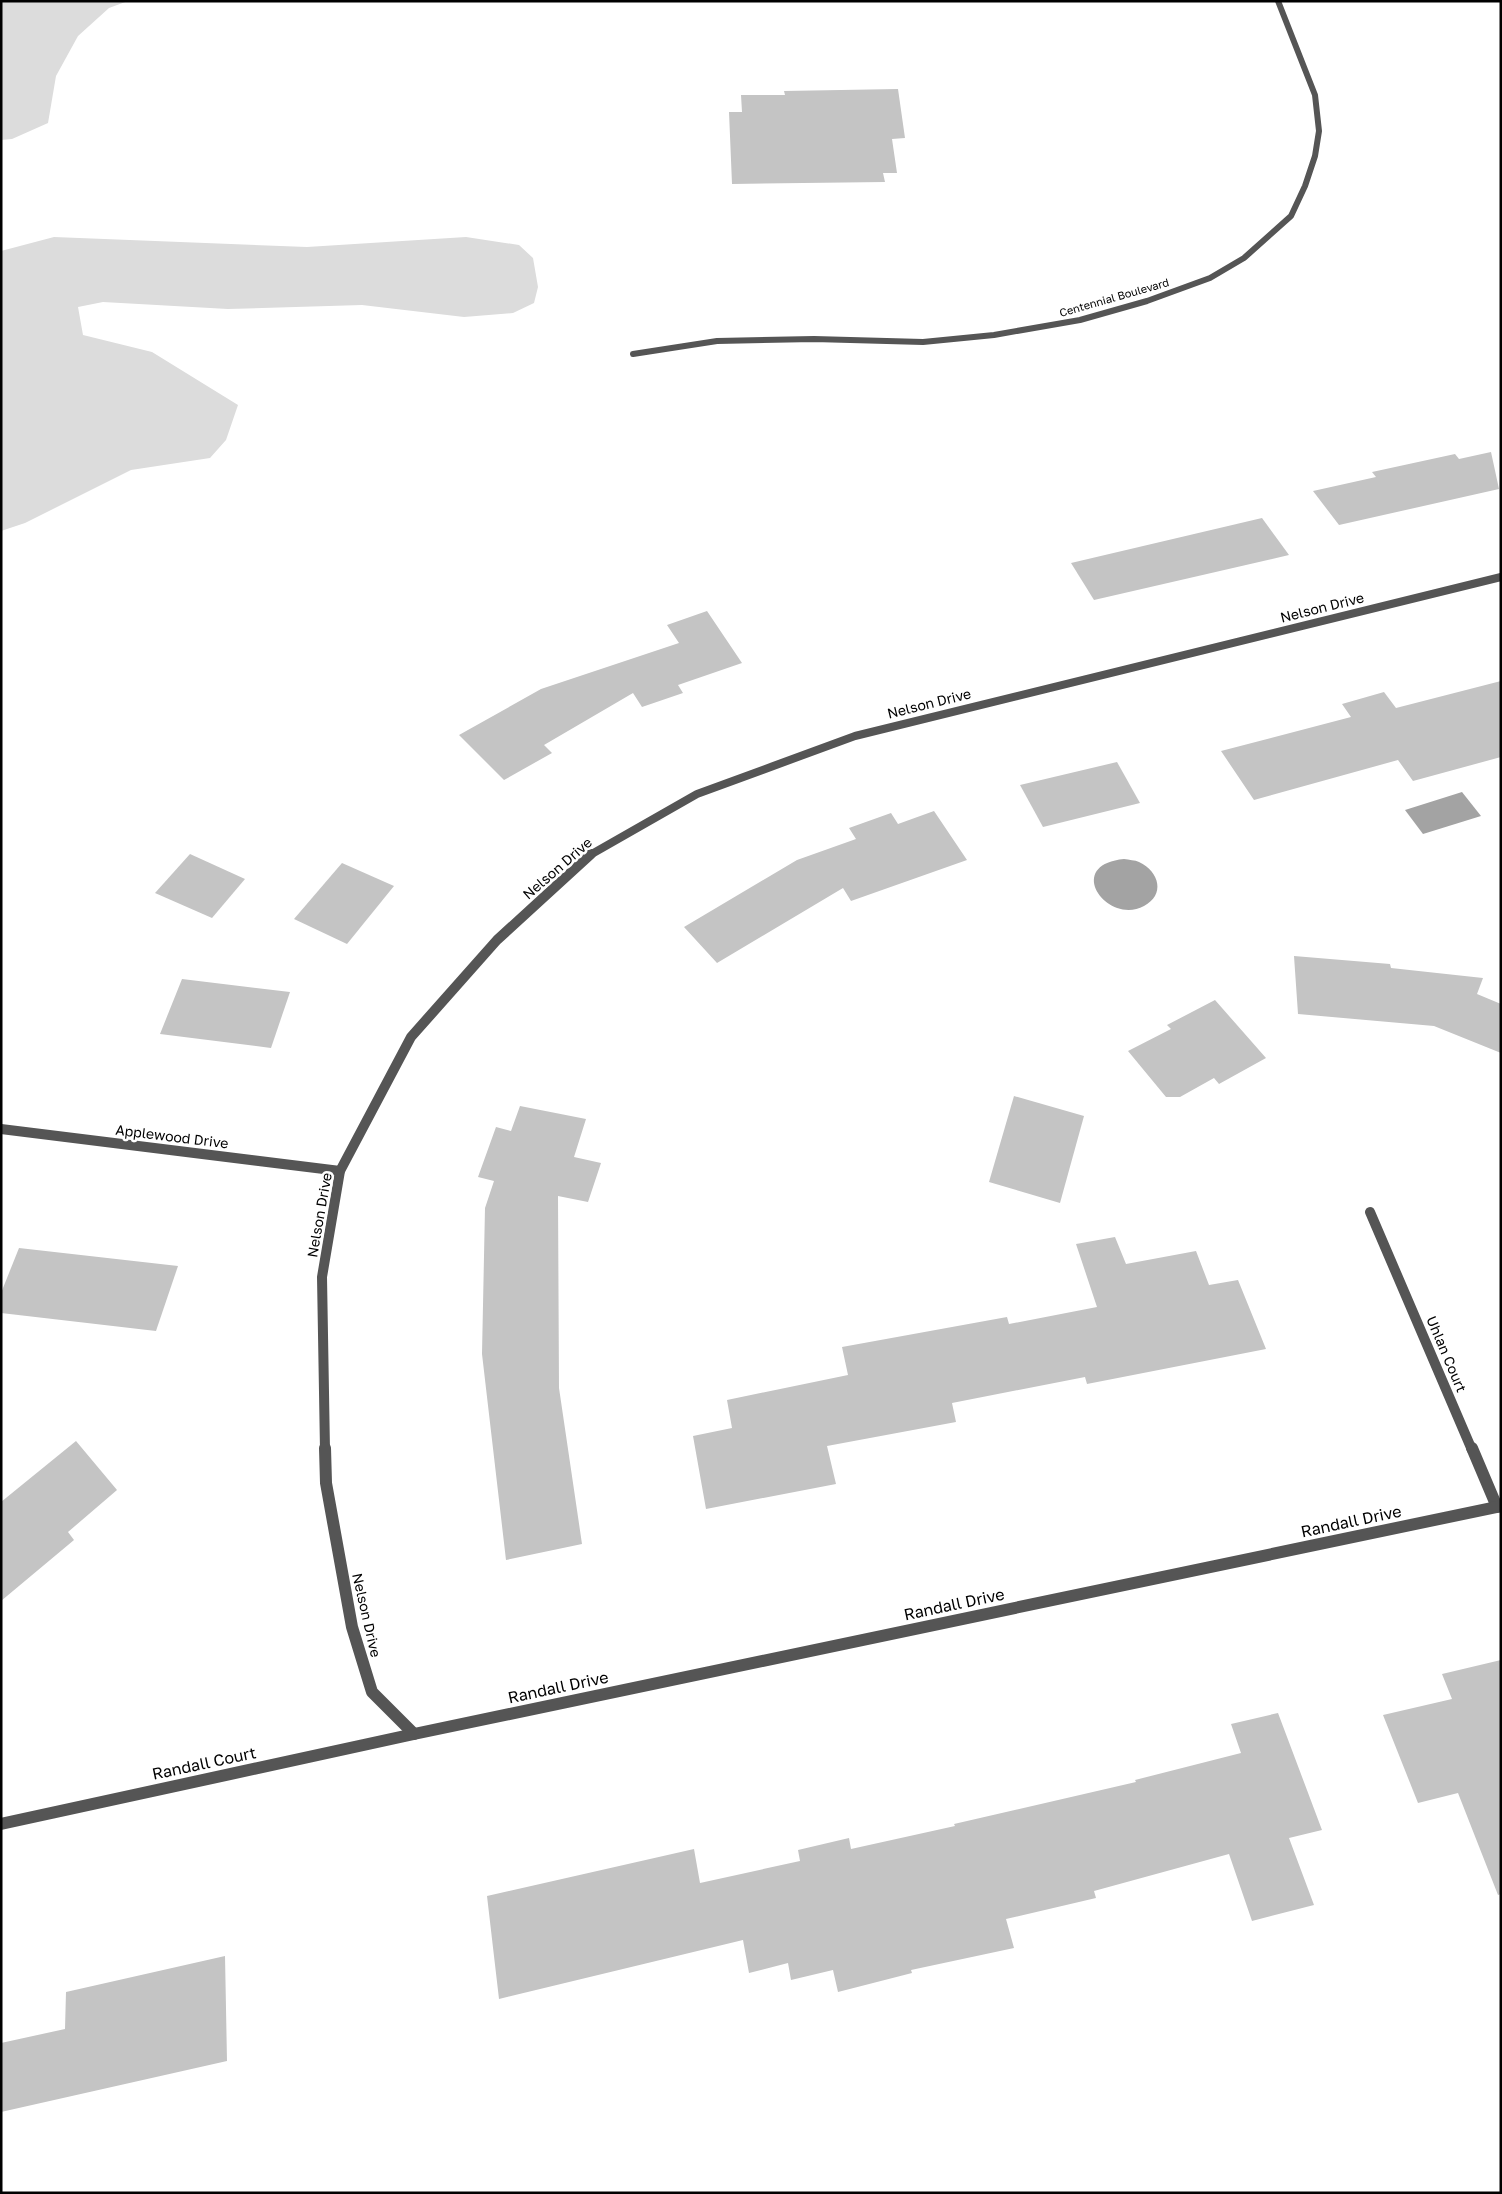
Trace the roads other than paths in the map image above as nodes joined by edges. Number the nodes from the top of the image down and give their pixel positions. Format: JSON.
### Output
{"nodes":[{"id":1,"x":1278,"y":1,"type":"edge"},
{"id":2,"x":633,"y":354,"type":"dead end"},
{"id":3,"x":1501,"y":578,"type":"edge"},
{"id":4,"x":1,"y":1129,"type":"edge"},
{"id":5,"x":340,"y":1171,"type":"junction"},
{"id":6,"x":1370,"y":1212,"type":"dead end"},
{"id":7,"x":1499,"y":1507,"type":"edge"},
{"id":8,"x":414,"y":1734,"type":"junction"},
{"id":9,"x":1,"y":1824,"type":"edge"}],
"edges":[{"from":1,"to":2,"type":"street","name":"Centennial Boulevard"},
{"from":3,"to":5,"type":"street","name":"Nelson Drive"},
{"from":4,"to":5,"type":"street","name":"Applewood Drive"},
{"from":5,"to":8,"type":"street","name":"Nelson Drive"},
{"from":6,"to":7,"type":"street","name":"Uhlan Court"},
{"from":7,"to":8,"type":"street","name":"Randall Drive"},
{"from":8,"to":9,"type":"street","name":"Randall Court"}]}
